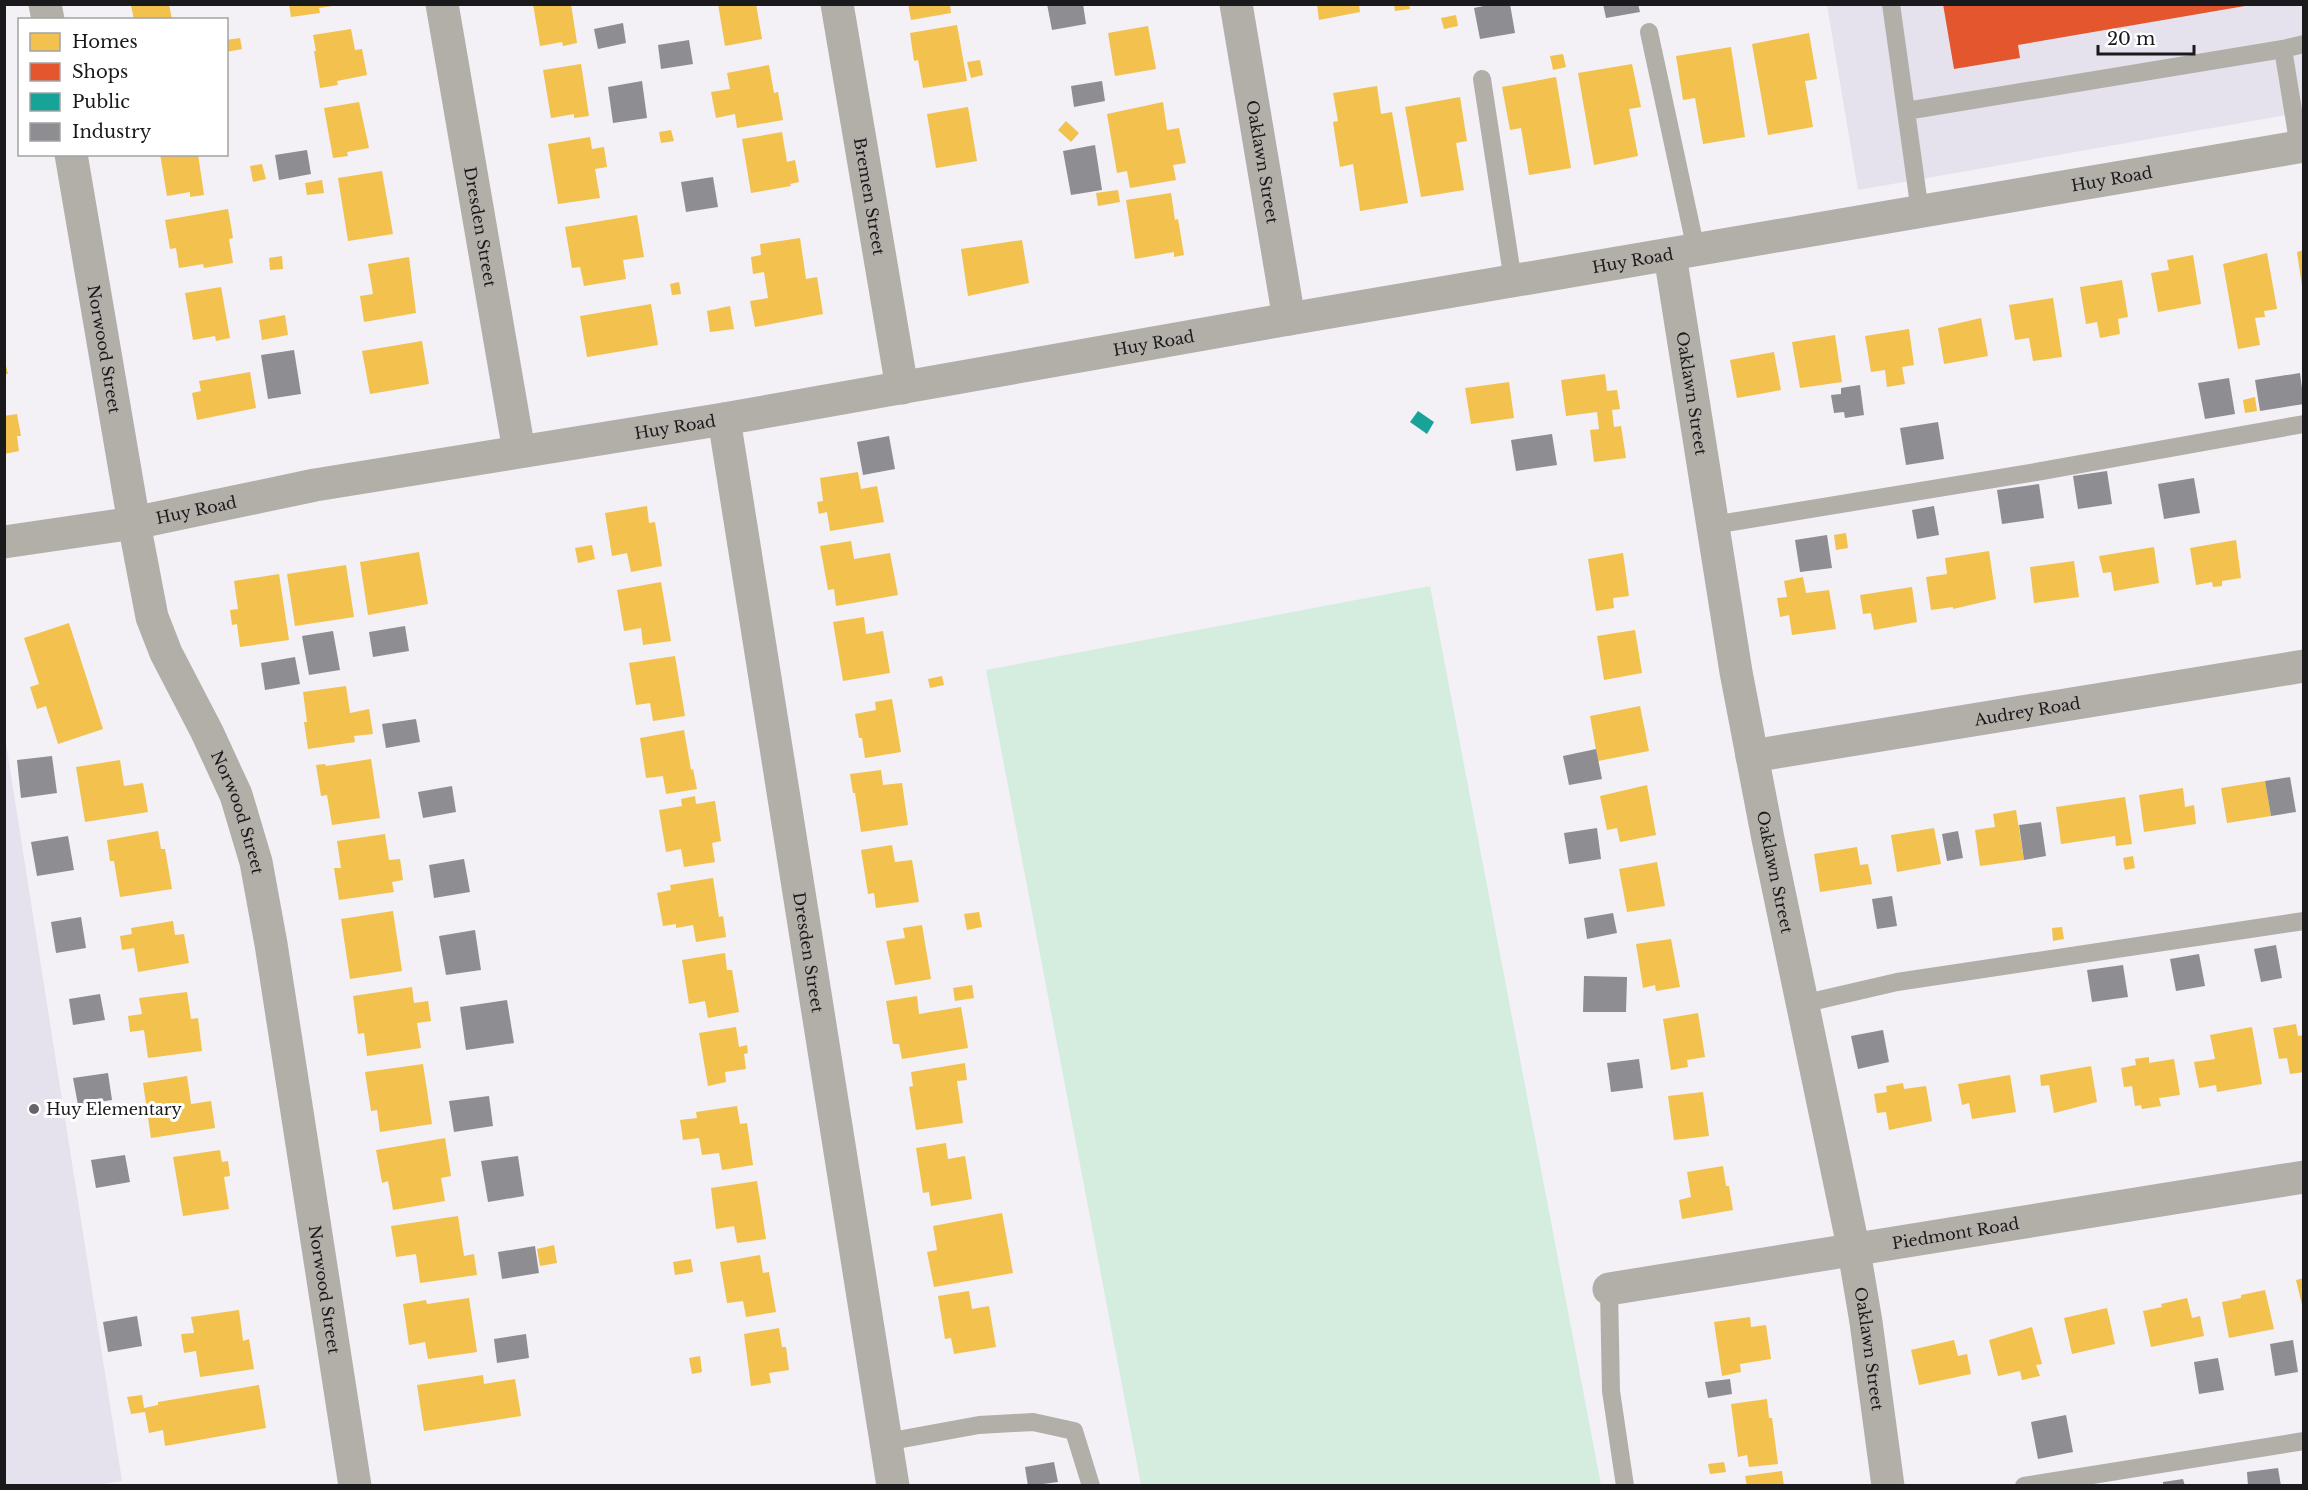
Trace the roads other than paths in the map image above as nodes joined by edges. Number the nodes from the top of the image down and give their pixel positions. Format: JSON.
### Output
{"nodes":[{"id":1,"x":442,"y":4,"type":"edge"},
{"id":2,"x":837,"y":4,"type":"edge"},
{"id":3,"x":1236,"y":4,"type":"edge"},
{"id":4,"x":1891,"y":4,"type":"edge"},
{"id":5,"x":1649,"y":32,"type":"dead end"},
{"id":6,"x":2304,"y":44,"type":"edge"},
{"id":7,"x":2283,"y":49,"type":"junction"},
{"id":8,"x":1482,"y":79,"type":"dead end"},
{"id":9,"x":1906,"y":111,"type":"junction"},
{"id":10,"x":2301,"y":146,"type":"edge"},
{"id":11,"x":71,"y":156,"type":"edge"},
{"id":12,"x":1920,"y":212,"type":"junction"},
{"id":13,"x":1683,"y":252,"type":"junction"},
{"id":14,"x":1513,"y":281,"type":"junction"},
{"id":15,"x":1289,"y":318,"type":"junction"},
{"id":16,"x":902,"y":388,"type":"junction"},
{"id":17,"x":724,"y":419,"type":"junction"},
{"id":18,"x":2304,"y":424,"type":"edge"},
{"id":19,"x":519,"y":451,"type":"junction"},
{"id":20,"x":134,"y":523,"type":"junction"},
{"id":21,"x":1713,"y":525,"type":"junction"},
{"id":22,"x":4,"y":542,"type":"edge"},
{"id":23,"x":2304,"y":666,"type":"edge"},
{"id":24,"x":1752,"y":756,"type":"junction"},
{"id":25,"x":2304,"y":921,"type":"edge"},
{"id":26,"x":1802,"y":1004,"type":"junction"},
{"id":27,"x":2304,"y":1176,"type":"edge"},
{"id":28,"x":1854,"y":1251,"type":"junction"},
{"id":29,"x":1609,"y":1289,"type":"joint"},
{"id":30,"x":886,"y":1442,"type":"junction"},
{"id":31,"x":2304,"y":1442,"type":"edge"},
{"id":32,"x":355,"y":1485,"type":"edge"},
{"id":33,"x":893,"y":1485,"type":"edge"},
{"id":34,"x":1091,"y":1485,"type":"edge"},
{"id":35,"x":1625,"y":1485,"type":"edge"},
{"id":36,"x":1888,"y":1485,"type":"edge"},
{"id":37,"x":2024,"y":1485,"type":"edge"}],
"edges":[{"from":1,"to":19,"type":"street","name":"Dresden Street"},
{"from":2,"to":16,"type":"street","name":"Bremen Street"},
{"from":3,"to":15,"type":"street","name":"Oaklawn Street"},
{"from":4,"to":9,"type":"lane"},
{"from":5,"to":13,"type":"lane"},
{"from":6,"to":7,"type":"lane"},
{"from":7,"to":9,"type":"lane"},
{"from":7,"to":10,"type":"lane"},
{"from":8,"to":14,"type":"lane"},
{"from":9,"to":12,"type":"lane"},
{"from":10,"to":12,"type":"street","name":"Huy Road"},
{"from":11,"to":20,"type":"street","name":"Norwood Street"},
{"from":12,"to":13,"type":"street","name":"Huy Road"},
{"from":13,"to":14,"type":"street","name":"Huy Road"},
{"from":13,"to":21,"type":"street","name":"Oaklawn Street"},
{"from":14,"to":15,"type":"street","name":"Huy Road"},
{"from":15,"to":16,"type":"street","name":"Huy Road"},
{"from":16,"to":17,"type":"street","name":"Huy Road"},
{"from":17,"to":19,"type":"street","name":"Huy Road"},
{"from":17,"to":30,"type":"street","name":"Dresden Street"},
{"from":18,"to":21,"type":"lane"},
{"from":19,"to":20,"type":"street","name":"Huy Road"},
{"from":20,"to":22,"type":"street","name":"Huy Road"},
{"from":20,"to":32,"type":"street","name":"Norwood Street"},
{"from":21,"to":24,"type":"street","name":"Oaklawn Street"},
{"from":23,"to":24,"type":"street","name":"Audrey Road"},
{"from":24,"to":26,"type":"street","name":"Oaklawn Street"},
{"from":25,"to":26,"type":"lane"},
{"from":26,"to":28,"type":"street","name":"Oaklawn Street"},
{"from":27,"to":28,"type":"street","name":"Piedmont Road"},
{"from":28,"to":29,"type":"street","name":"Piedmont Road"},
{"from":28,"to":36,"type":"street","name":"Oaklawn Street"},
{"from":29,"to":35,"type":"lane"},
{"from":30,"to":33,"type":"street","name":"Dresden Street"},
{"from":30,"to":34,"type":"lane"},
{"from":31,"to":37,"type":"lane"}]}
